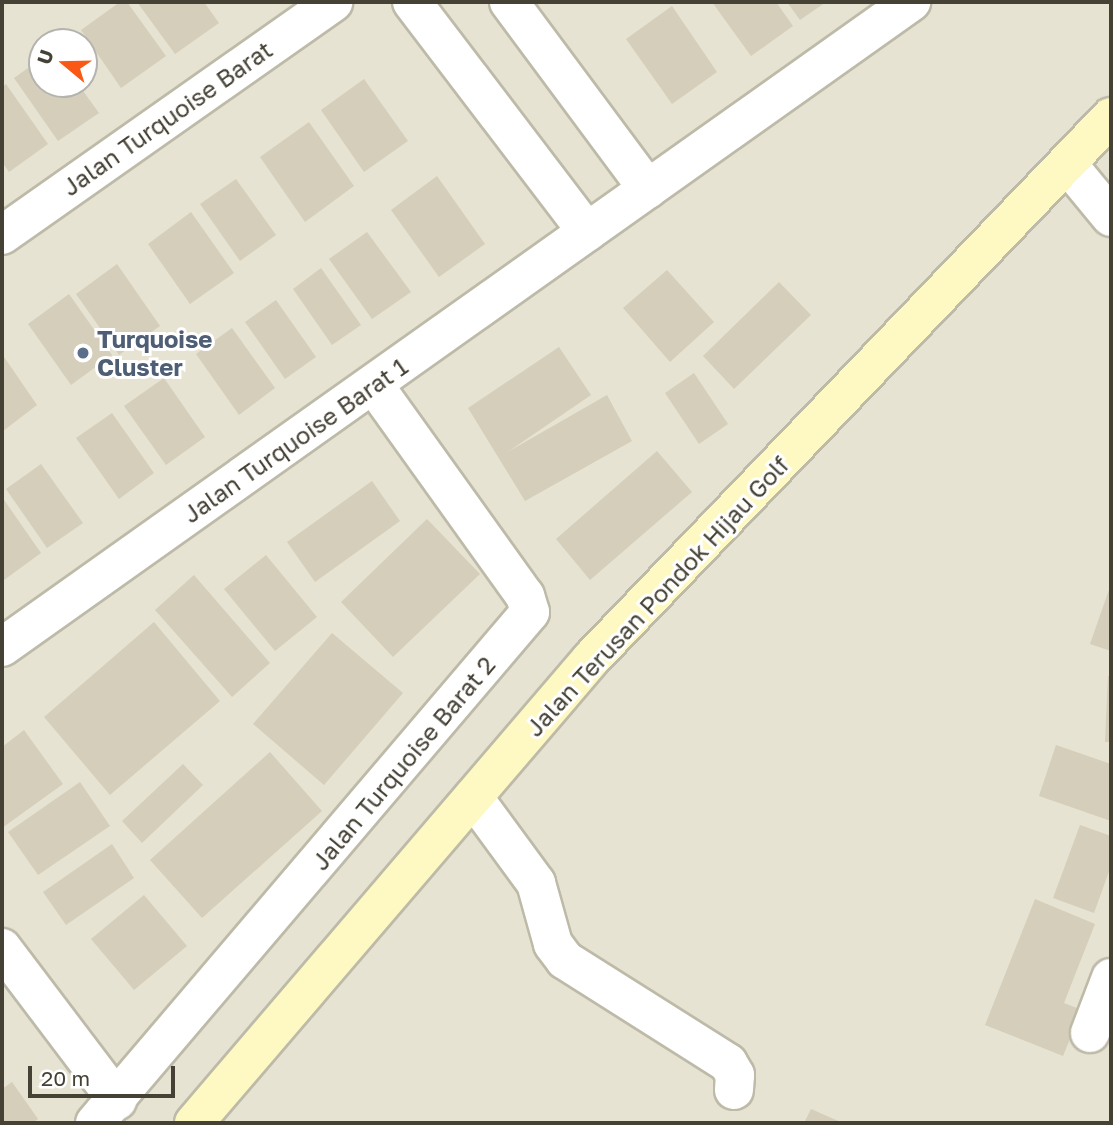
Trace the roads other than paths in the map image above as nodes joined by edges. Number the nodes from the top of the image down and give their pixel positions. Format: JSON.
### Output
{"nodes":[{"id":1,"x":333,"y":2,"type":"edge"},
{"id":2,"x":411,"y":2,"type":"edge"},
{"id":3,"x":509,"y":2,"type":"edge"},
{"id":4,"x":911,"y":2,"type":"edge"},
{"id":5,"x":1111,"y":117,"type":"edge"},
{"id":6,"x":1069,"y":166,"type":"junction"},
{"id":7,"x":648,"y":189,"type":"junction"},
{"id":8,"x":1111,"y":217,"type":"edge"},
{"id":9,"x":587,"y":232,"type":"junction"},
{"id":10,"x":2,"y":235,"type":"edge"},
{"id":11,"x":374,"y":384,"type":"junction"},
{"id":12,"x":2,"y":647,"type":"edge"},
{"id":13,"x":472,"y":797,"type":"junction"},
{"id":14,"x":2,"y":948,"type":"edge"},
{"id":15,"x":1111,"y":978,"type":"edge"},
{"id":16,"x":1090,"y":1033,"type":"dead end"},
{"id":17,"x":734,"y":1090,"type":"dead end"},
{"id":18,"x":106,"y":1112,"type":"edge"},
{"id":19,"x":194,"y":1123,"type":"edge"}],
"edges":[{"from":1,"to":10,"type":"street","name":"Jalan Turquoise Barat"},
{"from":2,"to":9,"type":"street"},
{"from":3,"to":7,"type":"street"},
{"from":4,"to":7,"type":"street","name":"Jalan Turquoise Barat 1"},
{"from":5,"to":6,"type":"main road","name":"Jalan Terusan Pondok Hijau Golf"},
{"from":6,"to":8,"type":"street"},
{"from":6,"to":13,"type":"main road","name":"Jalan Terusan Pondok Hijau Golf"},
{"from":7,"to":9,"type":"street","name":"Jalan Turquoise Barat 1"},
{"from":9,"to":11,"type":"street","name":"Jalan Turquoise Barat 1"},
{"from":11,"to":12,"type":"street","name":"Jalan Turquoise Barat 1"},
{"from":11,"to":18,"type":"street","name":"Jalan Turquoise Barat 2"},
{"from":13,"to":17,"type":"street"},
{"from":13,"to":19,"type":"main road","name":"Jalan Terusan Pondok Hijau Golf"},
{"from":14,"to":18,"type":"street"},
{"from":15,"to":16,"type":"street"}]}
